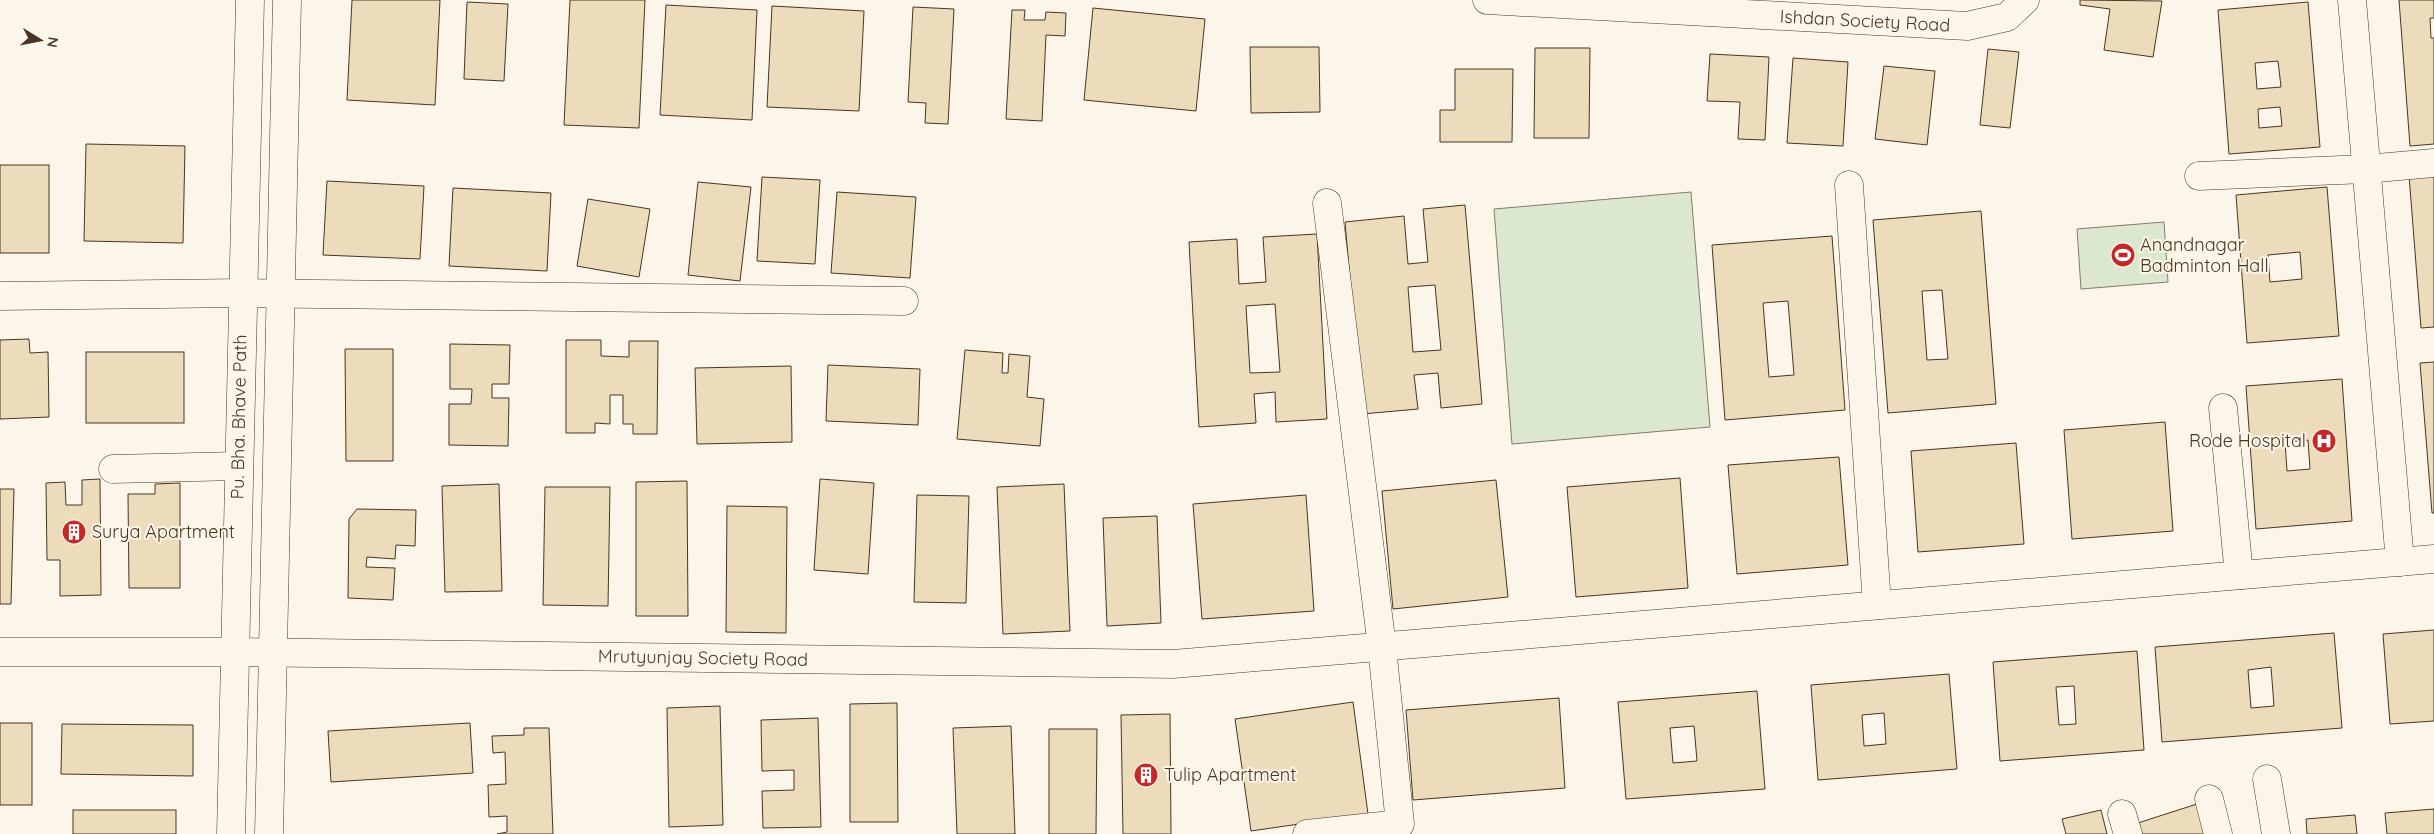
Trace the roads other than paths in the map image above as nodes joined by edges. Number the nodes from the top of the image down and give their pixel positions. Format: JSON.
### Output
{"nodes":[{"id":1,"x":250,"y":0,"type":"edge"},
{"id":2,"x":287,"y":0,"type":"edge"},
{"id":3,"x":1487,"y":0,"type":"edge"},
{"id":4,"x":2025,"y":0,"type":"edge"},
{"id":5,"x":2352,"y":0,"type":"edge"},
{"id":6,"x":2434,"y":162,"type":"edge"},
{"id":7,"x":2366,"y":169,"type":"junction"},
{"id":8,"x":2199,"y":176,"type":"dead end"},
{"id":9,"x":1849,"y":185,"type":"dead end"},
{"id":10,"x":1327,"y":203,"type":"dead end"},
{"id":11,"x":242,"y":293,"type":"junction"},
{"id":12,"x":281,"y":293,"type":"junction"},
{"id":13,"x":0,"y":296,"type":"edge"},
{"id":14,"x":904,"y":301,"type":"dead end"},
{"id":15,"x":2223,"y":408,"type":"dead end"},
{"id":16,"x":238,"y":466,"type":"junction"},
{"id":17,"x":113,"y":468,"type":"dead end"},
{"id":18,"x":2434,"y":559,"type":"edge"},
{"id":19,"x":2400,"y":562,"type":"junction"},
{"id":20,"x":2239,"y":575,"type":"junction"},
{"id":21,"x":1877,"y":606,"type":"junction"},
{"id":22,"x":1382,"y":647,"type":"junction"},
{"id":23,"x":0,"y":652,"type":"edge"},
{"id":24,"x":234,"y":652,"type":"junction"},
{"id":25,"x":273,"y":652,"type":"junction"},
{"id":26,"x":2267,"y":779,"type":"dead end"},
{"id":27,"x":2209,"y":799,"type":"dead end"},
{"id":28,"x":231,"y":834,"type":"edge"},
{"id":29,"x":269,"y":834,"type":"edge"},
{"id":30,"x":1307,"y":834,"type":"edge"},
{"id":31,"x":2218,"y":834,"type":"edge"},
{"id":32,"x":2276,"y":834,"type":"edge"}],
"edges":[{"from":1,"to":11,"type":"street","name":"Pu. Bha. Bhave Path"},
{"from":2,"to":12,"type":"street"},
{"from":3,"to":4,"type":"street","name":"Ishdan Society Road"},
{"from":5,"to":7,"type":"street"},
{"from":6,"to":7,"type":"street"},
{"from":7,"to":8,"type":"street"},
{"from":7,"to":19,"type":"street"},
{"from":9,"to":21,"type":"street"},
{"from":10,"to":22,"type":"street"},
{"from":11,"to":12,"type":"street"},
{"from":11,"to":13,"type":"street"},
{"from":11,"to":16,"type":"street","name":"Pu. Bha. Bhave Path"},
{"from":12,"to":14,"type":"street"},
{"from":12,"to":25,"type":"street"},
{"from":15,"to":20,"type":"street"},
{"from":16,"to":17,"type":"street"},
{"from":16,"to":24,"type":"street","name":"Pu. Bha. Bhave Path"},
{"from":18,"to":19,"type":"street","name":"Mrutyunjay Society Road"},
{"from":19,"to":20,"type":"street","name":"Mrutyunjay Society Road"},
{"from":20,"to":21,"type":"street","name":"Mrutyunjay Society Road"},
{"from":21,"to":22,"type":"street","name":"Mrutyunjay Society Road"},
{"from":22,"to":25,"type":"street","name":"Mrutyunjay Society Road"},
{"from":22,"to":30,"type":"street"},
{"from":23,"to":24,"type":"street","name":"Mrutyunjay Society Road"},
{"from":24,"to":25,"type":"street","name":"Mrutyunjay Society Road"},
{"from":24,"to":28,"type":"street","name":"Pu. Bha. Bhave Path"},
{"from":25,"to":29,"type":"street"},
{"from":26,"to":32,"type":"street"},
{"from":27,"to":31,"type":"street"}]}
